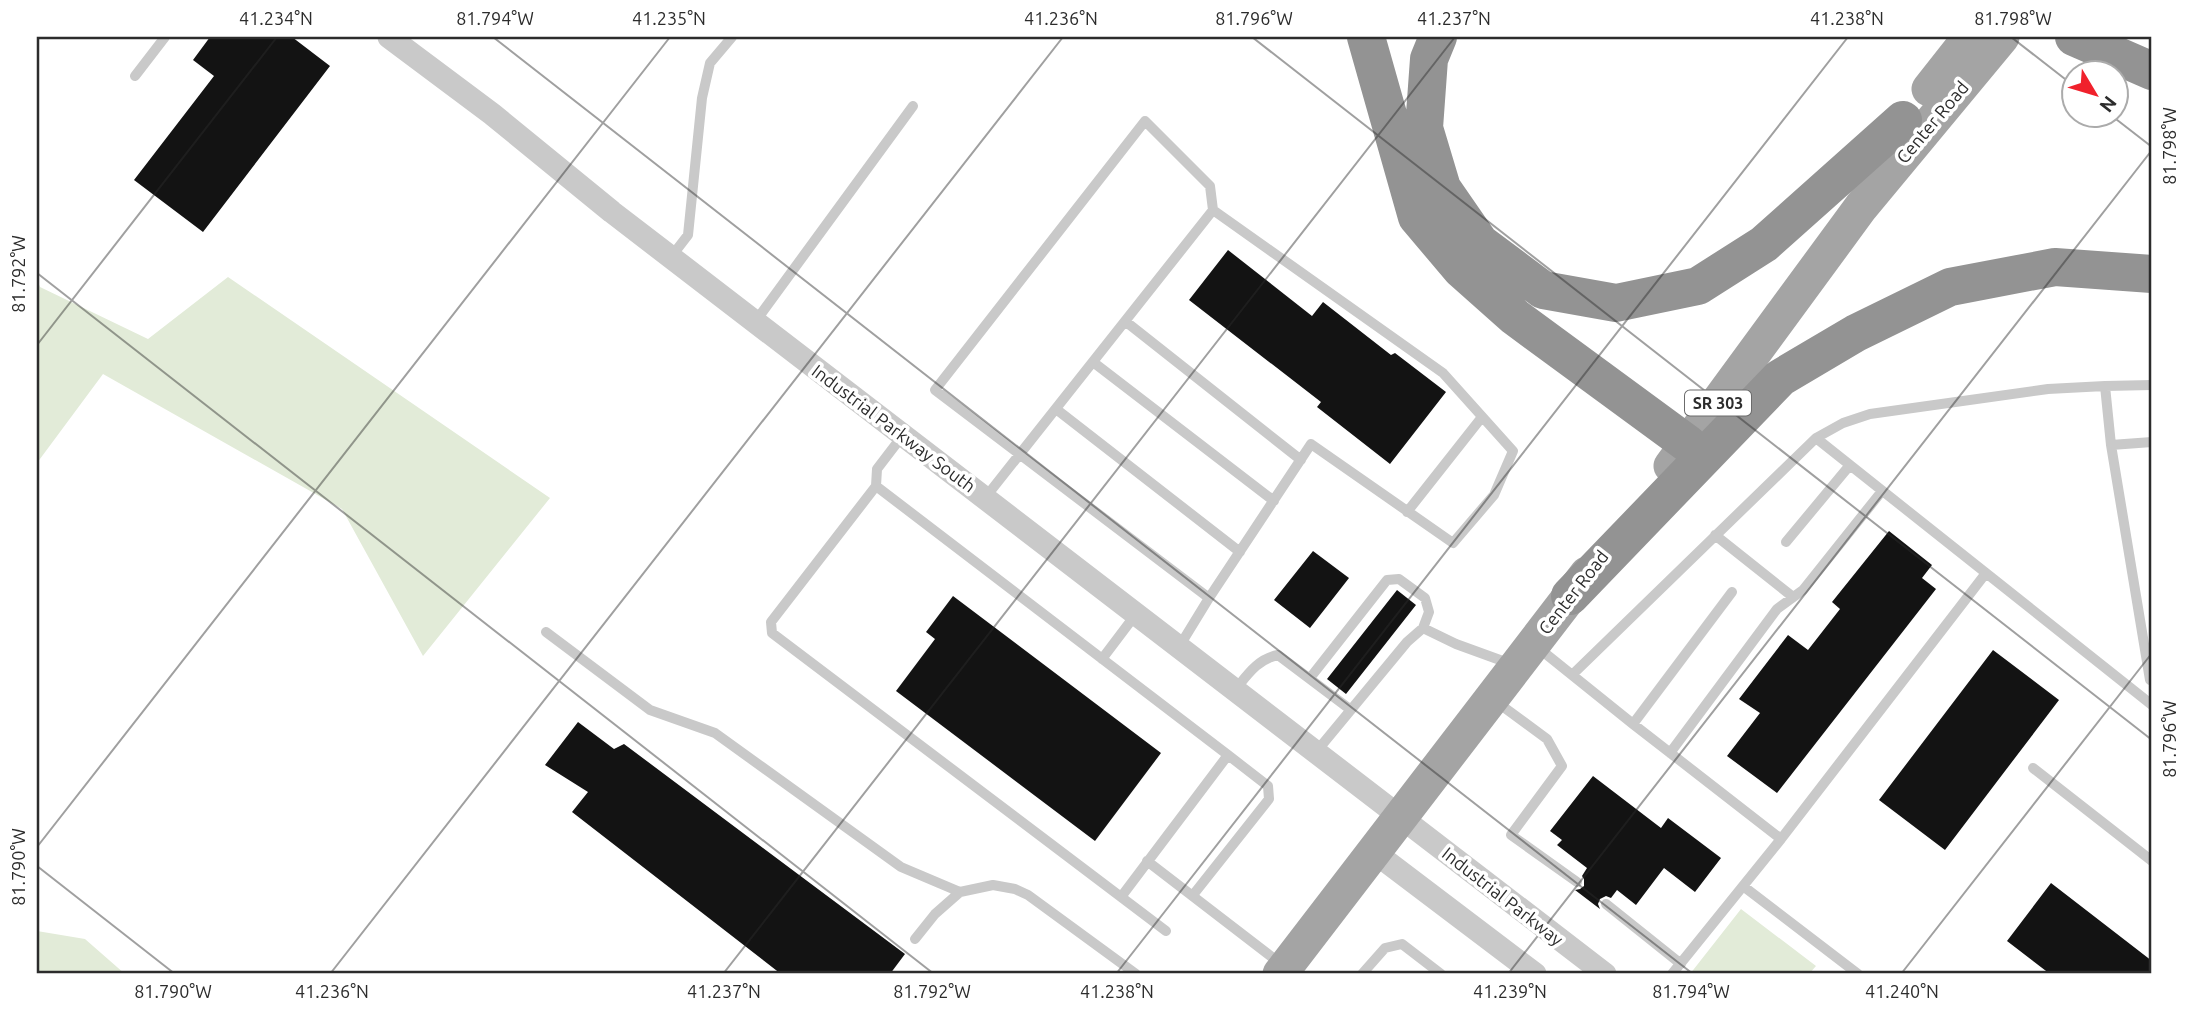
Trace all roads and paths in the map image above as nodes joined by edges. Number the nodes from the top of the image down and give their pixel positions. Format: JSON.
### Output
{"nodes":[{"id":1,"x":165,"y":37,"type":"edge"},
{"id":2,"x":389,"y":37,"type":"edge"},
{"id":3,"x":732,"y":37,"type":"edge"},
{"id":4,"x":1366,"y":37,"type":"edge"},
{"id":5,"x":1438,"y":37,"type":"edge"},
{"id":6,"x":1970,"y":37,"type":"edge"},
{"id":7,"x":2002,"y":37,"type":"edge"},
{"id":8,"x":2060,"y":37,"type":"edge"},
{"id":9,"x":2090,"y":44,"type":"edge"},
{"id":10,"x":2152,"y":71,"type":"edge"},
{"id":11,"x":135,"y":76,"type":"dead end"},
{"id":12,"x":913,"y":106,"type":"dead end"},
{"id":13,"x":1903,"y":120,"type":"junction"},
{"id":14,"x":1861,"y":206,"type":"junction"},
{"id":15,"x":1213,"y":210,"type":"junction"},
{"id":16,"x":671,"y":257,"type":"junction"},
{"id":17,"x":2152,"y":274,"type":"edge"},
{"id":18,"x":1125,"y":321,"type":"junction"},
{"id":19,"x":755,"y":322,"type":"junction"},
{"id":20,"x":1093,"y":362,"type":"junction"},
{"id":21,"x":2152,"y":385,"type":"edge"},
{"id":22,"x":2105,"y":386,"type":"junction"},
{"id":23,"x":1056,"y":409,"type":"junction"},
{"id":24,"x":1482,"y":416,"type":"junction"},
{"id":25,"x":903,"y":435,"type":"junction"},
{"id":26,"x":1816,"y":438,"type":"junction"},
{"id":27,"x":2152,"y":442,"type":"edge"},
{"id":28,"x":1688,"y":444,"type":"junction"},
{"id":29,"x":2111,"y":444,"type":"junction"},
{"id":30,"x":1020,"y":455,"type":"junction"},
{"id":31,"x":1301,"y":460,"type":"junction"},
{"id":32,"x":1850,"y":465,"type":"junction"},
{"id":33,"x":876,"y":486,"type":"junction"},
{"id":34,"x":1882,"y":491,"type":"junction"},
{"id":35,"x":985,"y":498,"type":"junction"},
{"id":36,"x":1274,"y":501,"type":"junction"},
{"id":37,"x":1407,"y":512,"type":"junction"},
{"id":38,"x":1716,"y":535,"type":"junction"},
{"id":39,"x":1786,"y":542,"type":"dead end"},
{"id":40,"x":1240,"y":552,"type":"junction"},
{"id":41,"x":1986,"y":573,"type":"junction"},
{"id":42,"x":1732,"y":592,"type":"dead end"},
{"id":43,"x":1570,"y":596,"type":"junction"},
{"id":44,"x":1793,"y":597,"type":"junction"},
{"id":45,"x":1209,"y":598,"type":"junction"},
{"id":46,"x":1136,"y":614,"type":"junction"},
{"id":47,"x":1423,"y":628,"type":"junction"},
{"id":48,"x":546,"y":632,"type":"dead end"},
{"id":49,"x":1179,"y":647,"type":"junction"},
{"id":50,"x":1525,"y":655,"type":"junction"},
{"id":51,"x":1102,"y":659,"type":"junction"},
{"id":52,"x":1572,"y":675,"type":"junction"},
{"id":53,"x":1310,"y":678,"type":"junction"},
{"id":54,"x":2151,"y":680,"type":"edge"},
{"id":55,"x":1235,"y":690,"type":"junction"},
{"id":56,"x":2140,"y":695,"type":"junction"},
{"id":57,"x":1492,"y":698,"type":"junction"},
{"id":58,"x":2152,"y":705,"type":"edge"},
{"id":59,"x":1351,"y":710,"type":"junction"},
{"id":60,"x":1633,"y":724,"type":"junction"},
{"id":61,"x":1316,"y":752,"type":"junction"},
{"id":62,"x":1670,"y":753,"type":"junction"},
{"id":63,"x":1228,"y":755,"type":"junction"},
{"id":64,"x":2033,"y":768,"type":"dead end"},
{"id":65,"x":1401,"y":817,"type":"junction"},
{"id":66,"x":1781,"y":839,"type":"junction"},
{"id":67,"x":1374,"y":852,"type":"junction"},
{"id":68,"x":1147,"y":861,"type":"junction"},
{"id":69,"x":2152,"y":861,"type":"edge"},
{"id":70,"x":1577,"y":882,"type":"dead end"},
{"id":71,"x":1743,"y":886,"type":"junction"},
{"id":72,"x":960,"y":892,"type":"junction"},
{"id":73,"x":1193,"y":895,"type":"junction"},
{"id":74,"x":1121,"y":897,"type":"junction"},
{"id":75,"x":1606,"y":904,"type":"dead end"},
{"id":76,"x":1166,"y":931,"type":"dead end"},
{"id":77,"x":915,"y":939,"type":"dead end"},
{"id":78,"x":1681,"y":964,"type":"junction"},
{"id":79,"x":1283,"y":971,"type":"edge"},
{"id":80,"x":1136,"y":974,"type":"edge"},
{"id":81,"x":1362,"y":974,"type":"edge"},
{"id":82,"x":1441,"y":974,"type":"edge"},
{"id":83,"x":1535,"y":974,"type":"edge"},
{"id":84,"x":1605,"y":974,"type":"edge"},
{"id":85,"x":1672,"y":974,"type":"edge"},
{"id":86,"x":1858,"y":974,"type":"edge"}],
"edges":[{"from":1,"to":11,"type":"lane"},
{"from":2,"to":16,"type":"street","name":"Industrial Parkway South"},
{"from":3,"to":16,"type":"lane"},
{"from":4,"to":28,"type":"highway"},
{"from":5,"to":13,"type":"highway"},
{"from":6,"to":13,"type":"main road","name":"Center Road","number":"SR 303"},
{"from":7,"to":14,"type":"main road","name":"Center Road","number":"SR 303"},
{"from":8,"to":9,"type":"highway"},
{"from":9,"to":10,"type":"highway"},
{"from":12,"to":19,"type":"lane"},
{"from":13,"to":14,"type":"main road","name":"Center Road","number":"SR 303"},
{"from":14,"to":28,"type":"main road","name":"Center Road","number":"SR 303"},
{"from":15,"to":18,"type":"lane"},
{"from":15,"to":24,"type":"lane"},
{"from":15,"to":30,"type":"lane"},
{"from":16,"to":19,"type":"street","name":"Industrial Parkway South"},
{"from":17,"to":43,"type":"highway"},
{"from":18,"to":20,"type":"lane"},
{"from":18,"to":31,"type":"lane"},
{"from":19,"to":25,"type":"street","name":"Industrial Parkway South"},
{"from":20,"to":23,"type":"lane"},
{"from":20,"to":36,"type":"lane"},
{"from":21,"to":22,"type":"lane"},
{"from":22,"to":26,"type":"lane"},
{"from":22,"to":29,"type":"lane"},
{"from":23,"to":30,"type":"lane"},
{"from":23,"to":40,"type":"lane"},
{"from":24,"to":37,"type":"lane"},
{"from":24,"to":37,"type":"lane"},
{"from":25,"to":33,"type":"lane"},
{"from":25,"to":35,"type":"street","name":"Industrial Parkway South"},
{"from":26,"to":32,"type":"lane"},
{"from":26,"to":38,"type":"lane"},
{"from":27,"to":29,"type":"lane"},
{"from":28,"to":43,"type":"main road","name":"Center Road","number":"SR 303"},
{"from":29,"to":54,"type":"lane"},
{"from":30,"to":35,"type":"lane"},
{"from":30,"to":45,"type":"lane"},
{"from":31,"to":36,"type":"lane"},
{"from":31,"to":37,"type":"lane"},
{"from":32,"to":34,"type":"lane"},
{"from":32,"to":39,"type":"lane"},
{"from":33,"to":51,"type":"lane"},
{"from":33,"to":74,"type":"lane"},
{"from":34,"to":41,"type":"lane"},
{"from":34,"to":44,"type":"lane"},
{"from":35,"to":46,"type":"street","name":"Industrial Parkway South"},
{"from":36,"to":40,"type":"lane"},
{"from":38,"to":44,"type":"lane"},
{"from":38,"to":52,"type":"lane"},
{"from":40,"to":45,"type":"lane"},
{"from":41,"to":56,"type":"lane"},
{"from":41,"to":66,"type":"lane"},
{"from":42,"to":60,"type":"lane"},
{"from":43,"to":50,"type":"main road","name":"Center Road","number":"SR 303"},
{"from":44,"to":62,"type":"lane"},
{"from":45,"to":49,"type":"lane"},
{"from":46,"to":49,"type":"street","name":"Industrial Parkway South"},
{"from":46,"to":51,"type":"lane"},
{"from":47,"to":50,"type":"lane"},
{"from":47,"to":53,"type":"lane"},
{"from":47,"to":59,"type":"lane"},
{"from":48,"to":72,"type":"lane"},
{"from":49,"to":55,"type":"street","name":"Industrial Parkway South"},
{"from":50,"to":52,"type":"lane"},
{"from":50,"to":57,"type":"main road","name":"Center Road","number":"SR 303"},
{"from":51,"to":63,"type":"lane"},
{"from":52,"to":60,"type":"lane"},
{"from":53,"to":55,"type":"lane"},
{"from":53,"to":59,"type":"lane"},
{"from":54,"to":56,"type":"lane"},
{"from":55,"to":61,"type":"street","name":"Industrial Parkway South"},
{"from":56,"to":58,"type":"lane"},
{"from":57,"to":65,"type":"main road","name":"Center Road","number":"SR 303"},
{"from":57,"to":70,"type":"lane"},
{"from":59,"to":61,"type":"lane"},
{"from":60,"to":62,"type":"lane"},
{"from":61,"to":65,"type":"street","name":"Industrial Parkway South"},
{"from":62,"to":66,"type":"lane"},
{"from":63,"to":68,"type":"lane"},
{"from":63,"to":73,"type":"lane"},
{"from":64,"to":69,"type":"lane"},
{"from":65,"to":67,"type":"main road","name":"Center Road","number":"SR 303"},
{"from":65,"to":84,"type":"street","name":"Industrial Parkway"},
{"from":66,"to":71,"type":"lane"},
{"from":67,"to":79,"type":"main road","name":"Center Road","number":"SR 303"},
{"from":67,"to":83,"type":"street"},
{"from":68,"to":73,"type":"lane"},
{"from":68,"to":74,"type":"lane"},
{"from":71,"to":78,"type":"lane"},
{"from":71,"to":86,"type":"lane"},
{"from":72,"to":77,"type":"lane"},
{"from":72,"to":80,"type":"lane"},
{"from":73,"to":79,"type":"lane"},
{"from":74,"to":76,"type":"lane"},
{"from":75,"to":78,"type":"lane"},
{"from":78,"to":85,"type":"lane"},
{"from":81,"to":82,"type":"lane"}]}
